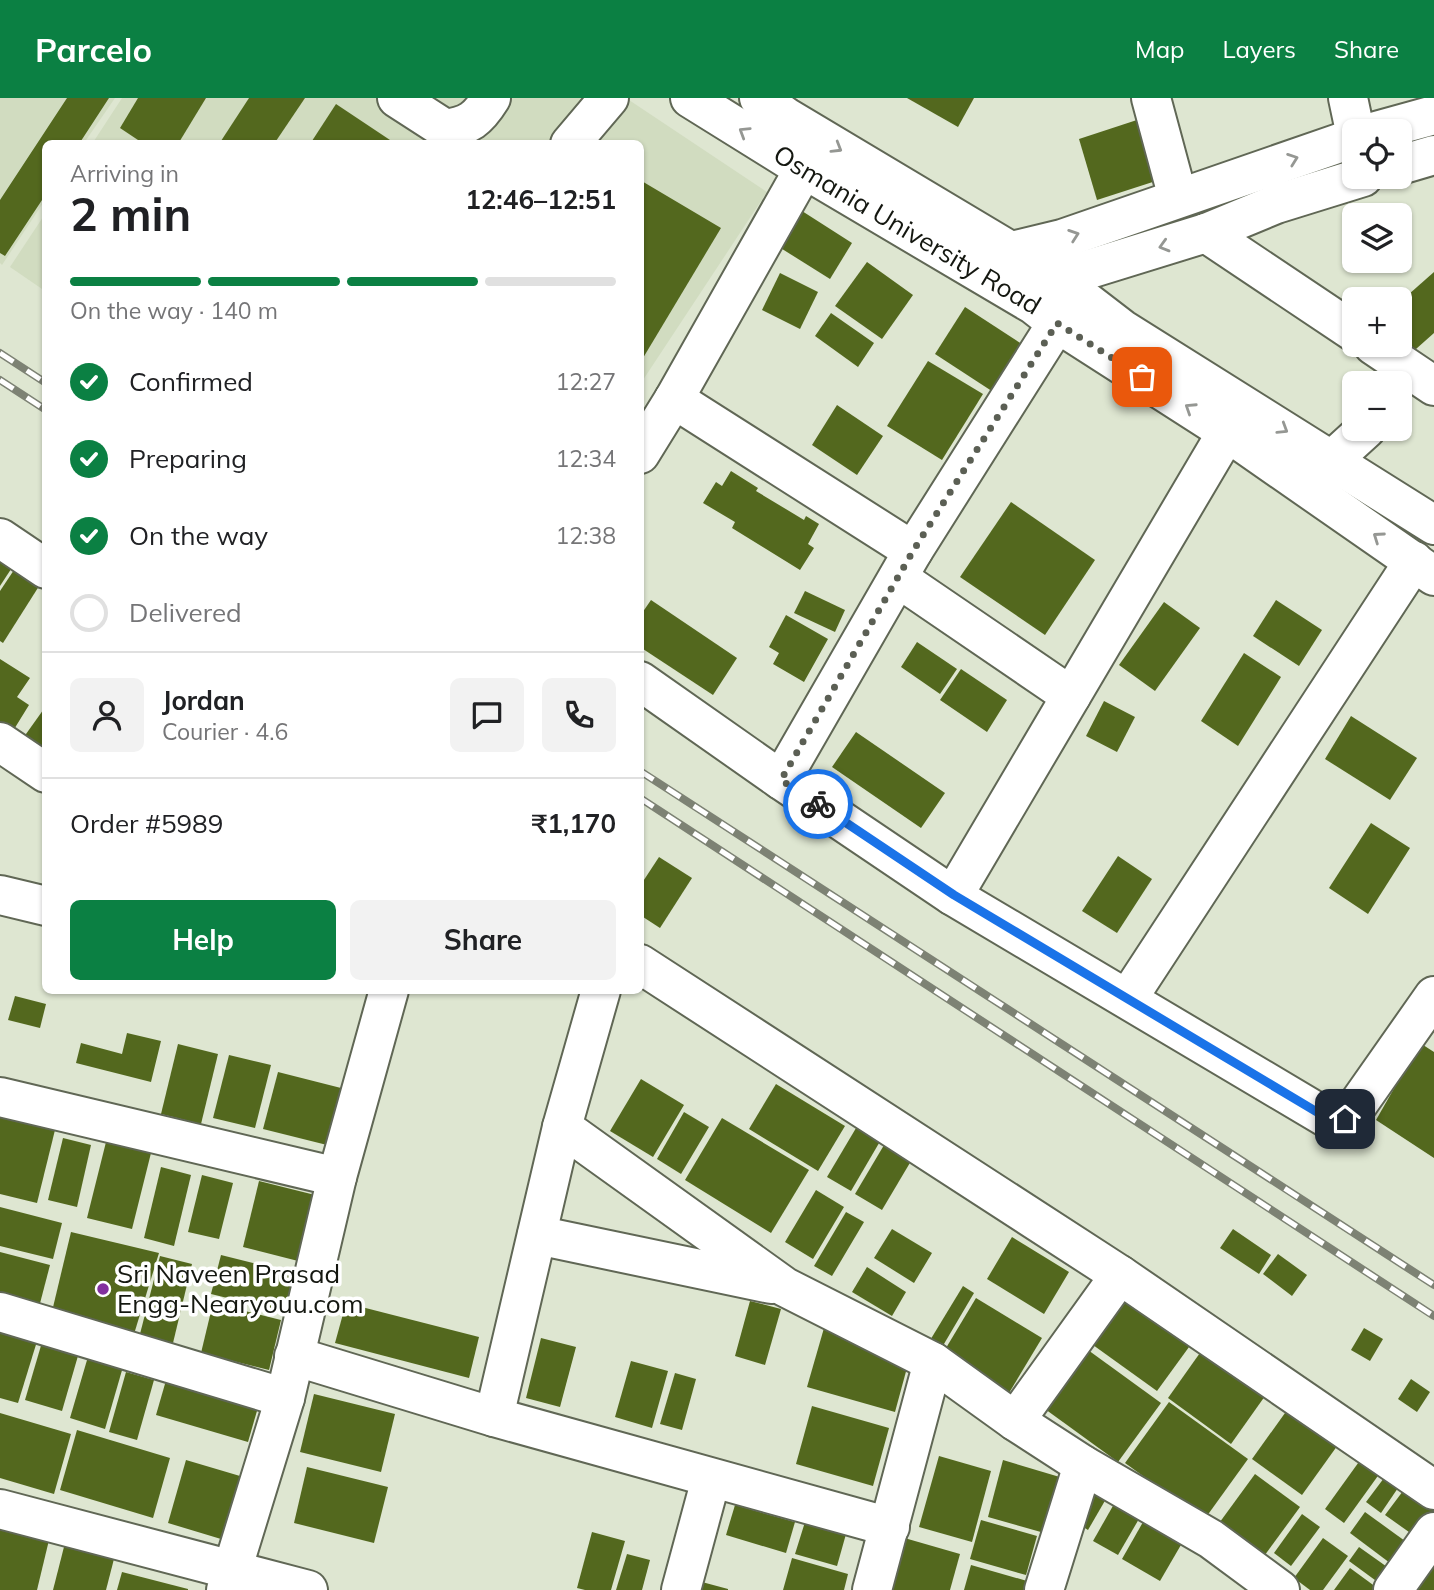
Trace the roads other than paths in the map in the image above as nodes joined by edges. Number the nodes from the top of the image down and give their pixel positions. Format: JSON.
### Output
{"nodes":[{"id":1,"x":397,"y":98,"type":"edge"},
{"id":2,"x":491,"y":98,"type":"edge"},
{"id":3,"x":609,"y":98,"type":"edge"},
{"id":4,"x":690,"y":98,"type":"edge"},
{"id":5,"x":1151,"y":98,"type":"edge"},
{"id":6,"x":1348,"y":98,"type":"edge"},
{"id":7,"x":781,"y":104,"type":"edge"},
{"id":8,"x":1434,"y":115,"type":"edge"},
{"id":9,"x":1352,"y":119,"type":"edge"},
{"id":10,"x":1412,"y":121,"type":"edge"},
{"id":11,"x":573,"y":140,"type":"edge"},
{"id":12,"x":1342,"y":142,"type":"edge"},
{"id":13,"x":1434,"y":155,"type":"edge"},
{"id":14,"x":1412,"y":161,"type":"edge"},
{"id":15,"x":804,"y":169,"type":"junction"},
{"id":16,"x":1342,"y":184,"type":"edge"},
{"id":17,"x":1178,"y":198,"type":"junction"},
{"id":18,"x":1206,"y":233,"type":"junction"},
{"id":19,"x":1121,"y":258,"type":"junction"},
{"id":20,"x":999,"y":265,"type":"junction"},
{"id":21,"x":1056,"y":301,"type":"junction"},
{"id":22,"x":1342,"y":324,"type":"edge"},
{"id":23,"x":1122,"y":328,"type":"junction"},
{"id":24,"x":1389,"y":357,"type":"edge"},
{"id":25,"x":1422,"y":381,"type":"edge"},
{"id":26,"x":674,"y":399,"type":"junction"},
{"id":27,"x":1227,"y":432,"type":"junction"},
{"id":28,"x":1353,"y":441,"type":"edge"},
{"id":29,"x":644,"y":448,"type":"edge"},
{"id":30,"x":1332,"y":460,"type":"junction"},
{"id":31,"x":1434,"y":525,"type":"edge"},
{"id":32,"x":0,"y":538,"type":"edge"},
{"id":33,"x":905,"y":564,"type":"junction"},
{"id":34,"x":42,"y":566,"type":"edge"},
{"id":35,"x":1424,"y":569,"type":"edge"},
{"id":36,"x":644,"y":684,"type":"edge"},
{"id":37,"x":1071,"y":696,"type":"junction"},
{"id":38,"x":0,"y":742,"type":"edge"},
{"id":39,"x":42,"y":770,"type":"edge"},
{"id":40,"x":781,"y":780,"type":"junction"},
{"id":41,"x":0,"y":895,"type":"edge"},
{"id":42,"x":954,"y":895,"type":"junction"},
{"id":43,"x":42,"y":905,"type":"edge"},
{"id":44,"x":644,"y":967,"type":"edge"},
{"id":45,"x":382,"y":994,"type":"edge"},
{"id":46,"x":600,"y":994,"type":"edge"},
{"id":47,"x":1434,"y":996,"type":"edge"},
{"id":48,"x":1128,"y":998,"type":"junction"},
{"id":49,"x":0,"y":1097,"type":"edge"},
{"id":50,"x":562,"y":1127,"type":"junction"},
{"id":51,"x":337,"y":1177,"type":"junction"},
{"id":52,"x":537,"y":1235,"type":"junction"},
{"id":53,"x":1120,"y":1275,"type":"junction"},
{"id":54,"x":785,"y":1287,"type":"junction"},
{"id":55,"x":0,"y":1312,"type":"edge"},
{"id":56,"x":294,"y":1356,"type":"junction"},
{"id":57,"x":933,"y":1362,"type":"junction"},
{"id":58,"x":285,"y":1398,"type":"junction"},
{"id":59,"x":494,"y":1417,"type":"junction"},
{"id":60,"x":1014,"y":1421,"type":"junction"},
{"id":61,"x":1083,"y":1465,"type":"junction"},
{"id":62,"x":711,"y":1479,"type":"junction"},
{"id":63,"x":1434,"y":1490,"type":"edge"},
{"id":64,"x":0,"y":1509,"type":"edge"},
{"id":65,"x":890,"y":1527,"type":"junction"},
{"id":66,"x":1434,"y":1532,"type":"edge"},
{"id":67,"x":229,"y":1579,"type":"edge"},
{"id":68,"x":307,"y":1590,"type":"edge"},
{"id":69,"x":681,"y":1590,"type":"edge"},
{"id":70,"x":872,"y":1590,"type":"edge"},
{"id":71,"x":1044,"y":1590,"type":"edge"},
{"id":72,"x":1280,"y":1590,"type":"edge"},
{"id":73,"x":1393,"y":1590,"type":"edge"}],
"edges":[{"from":1,"to":2,"type":"street"},
{"from":3,"to":11,"type":"street"},
{"from":15,"to":4,"type":"street","name":"Osmania University Road","one_way":true},
{"from":5,"to":17,"type":"street"},
{"from":6,"to":9,"type":"street"},
{"from":7,"to":20,"type":"street","name":"Osmania University Road","one_way":true},
{"from":8,"to":10,"type":"street"},
{"from":17,"to":12,"type":"street","one_way":true},
{"from":13,"to":14,"type":"street"},
{"from":15,"to":20,"type":"street","name":"Osmania University Road"},
{"from":15,"to":26,"type":"street"},
{"from":16,"to":18,"type":"street"},
{"from":20,"to":17,"type":"street","one_way":true},
{"from":18,"to":19,"type":"street","one_way":true},
{"from":18,"to":22,"type":"street"},
{"from":19,"to":21,"type":"street"},
{"from":19,"to":23,"type":"street"},
{"from":20,"to":21,"type":"street","name":"Osmania University Road"},
{"from":21,"to":23,"type":"street","name":"Osmania University Road"},
{"from":27,"to":21,"type":"street","name":"Osmania University Road","one_way":true},
{"from":21,"to":33,"type":"street"},
{"from":23,"to":30,"type":"street","name":"Osmania University Road","one_way":true},
{"from":24,"to":25,"type":"street"},
{"from":26,"to":29,"type":"street"},
{"from":26,"to":33,"type":"street"},
{"from":35,"to":27,"type":"street","name":"Osmania University Road","one_way":true},
{"from":27,"to":37,"type":"street"},
{"from":28,"to":30,"type":"street"},
{"from":30,"to":31,"type":"street","name":"Osmania University Road"},
{"from":32,"to":34,"type":"street"},
{"from":33,"to":37,"type":"street"},
{"from":33,"to":40,"type":"street"},
{"from":35,"to":48,"type":"street"},
{"from":36,"to":40,"type":"street"},
{"from":37,"to":42,"type":"street"},
{"from":38,"to":39,"type":"street"},
{"from":40,"to":42,"type":"street"},
{"from":41,"to":43,"type":"street"},
{"from":42,"to":48,"type":"street"},
{"from":44,"to":53,"type":"street"},
{"from":45,"to":51,"type":"street"},
{"from":46,"to":50,"type":"street"},
{"from":47,"to":48,"type":"street"},
{"from":49,"to":51,"type":"street"},
{"from":50,"to":52,"type":"street"},
{"from":50,"to":54,"type":"street"},
{"from":51,"to":56,"type":"street"},
{"from":52,"to":54,"type":"street"},
{"from":52,"to":59,"type":"street"},
{"from":53,"to":60,"type":"street"},
{"from":53,"to":63,"type":"street"},
{"from":54,"to":57,"type":"street"},
{"from":55,"to":58,"type":"street"},
{"from":56,"to":58,"type":"street"},
{"from":56,"to":59,"type":"street"},
{"from":57,"to":60,"type":"street"},
{"from":57,"to":65,"type":"street"},
{"from":58,"to":67,"type":"street"},
{"from":59,"to":62,"type":"street"},
{"from":60,"to":61,"type":"street"},
{"from":61,"to":71,"type":"street"},
{"from":61,"to":72,"type":"street"},
{"from":62,"to":65,"type":"street"},
{"from":62,"to":69,"type":"street"},
{"from":64,"to":67,"type":"street"},
{"from":65,"to":70,"type":"street"},
{"from":66,"to":73,"type":"street"},
{"from":67,"to":68,"type":"street"}]}
